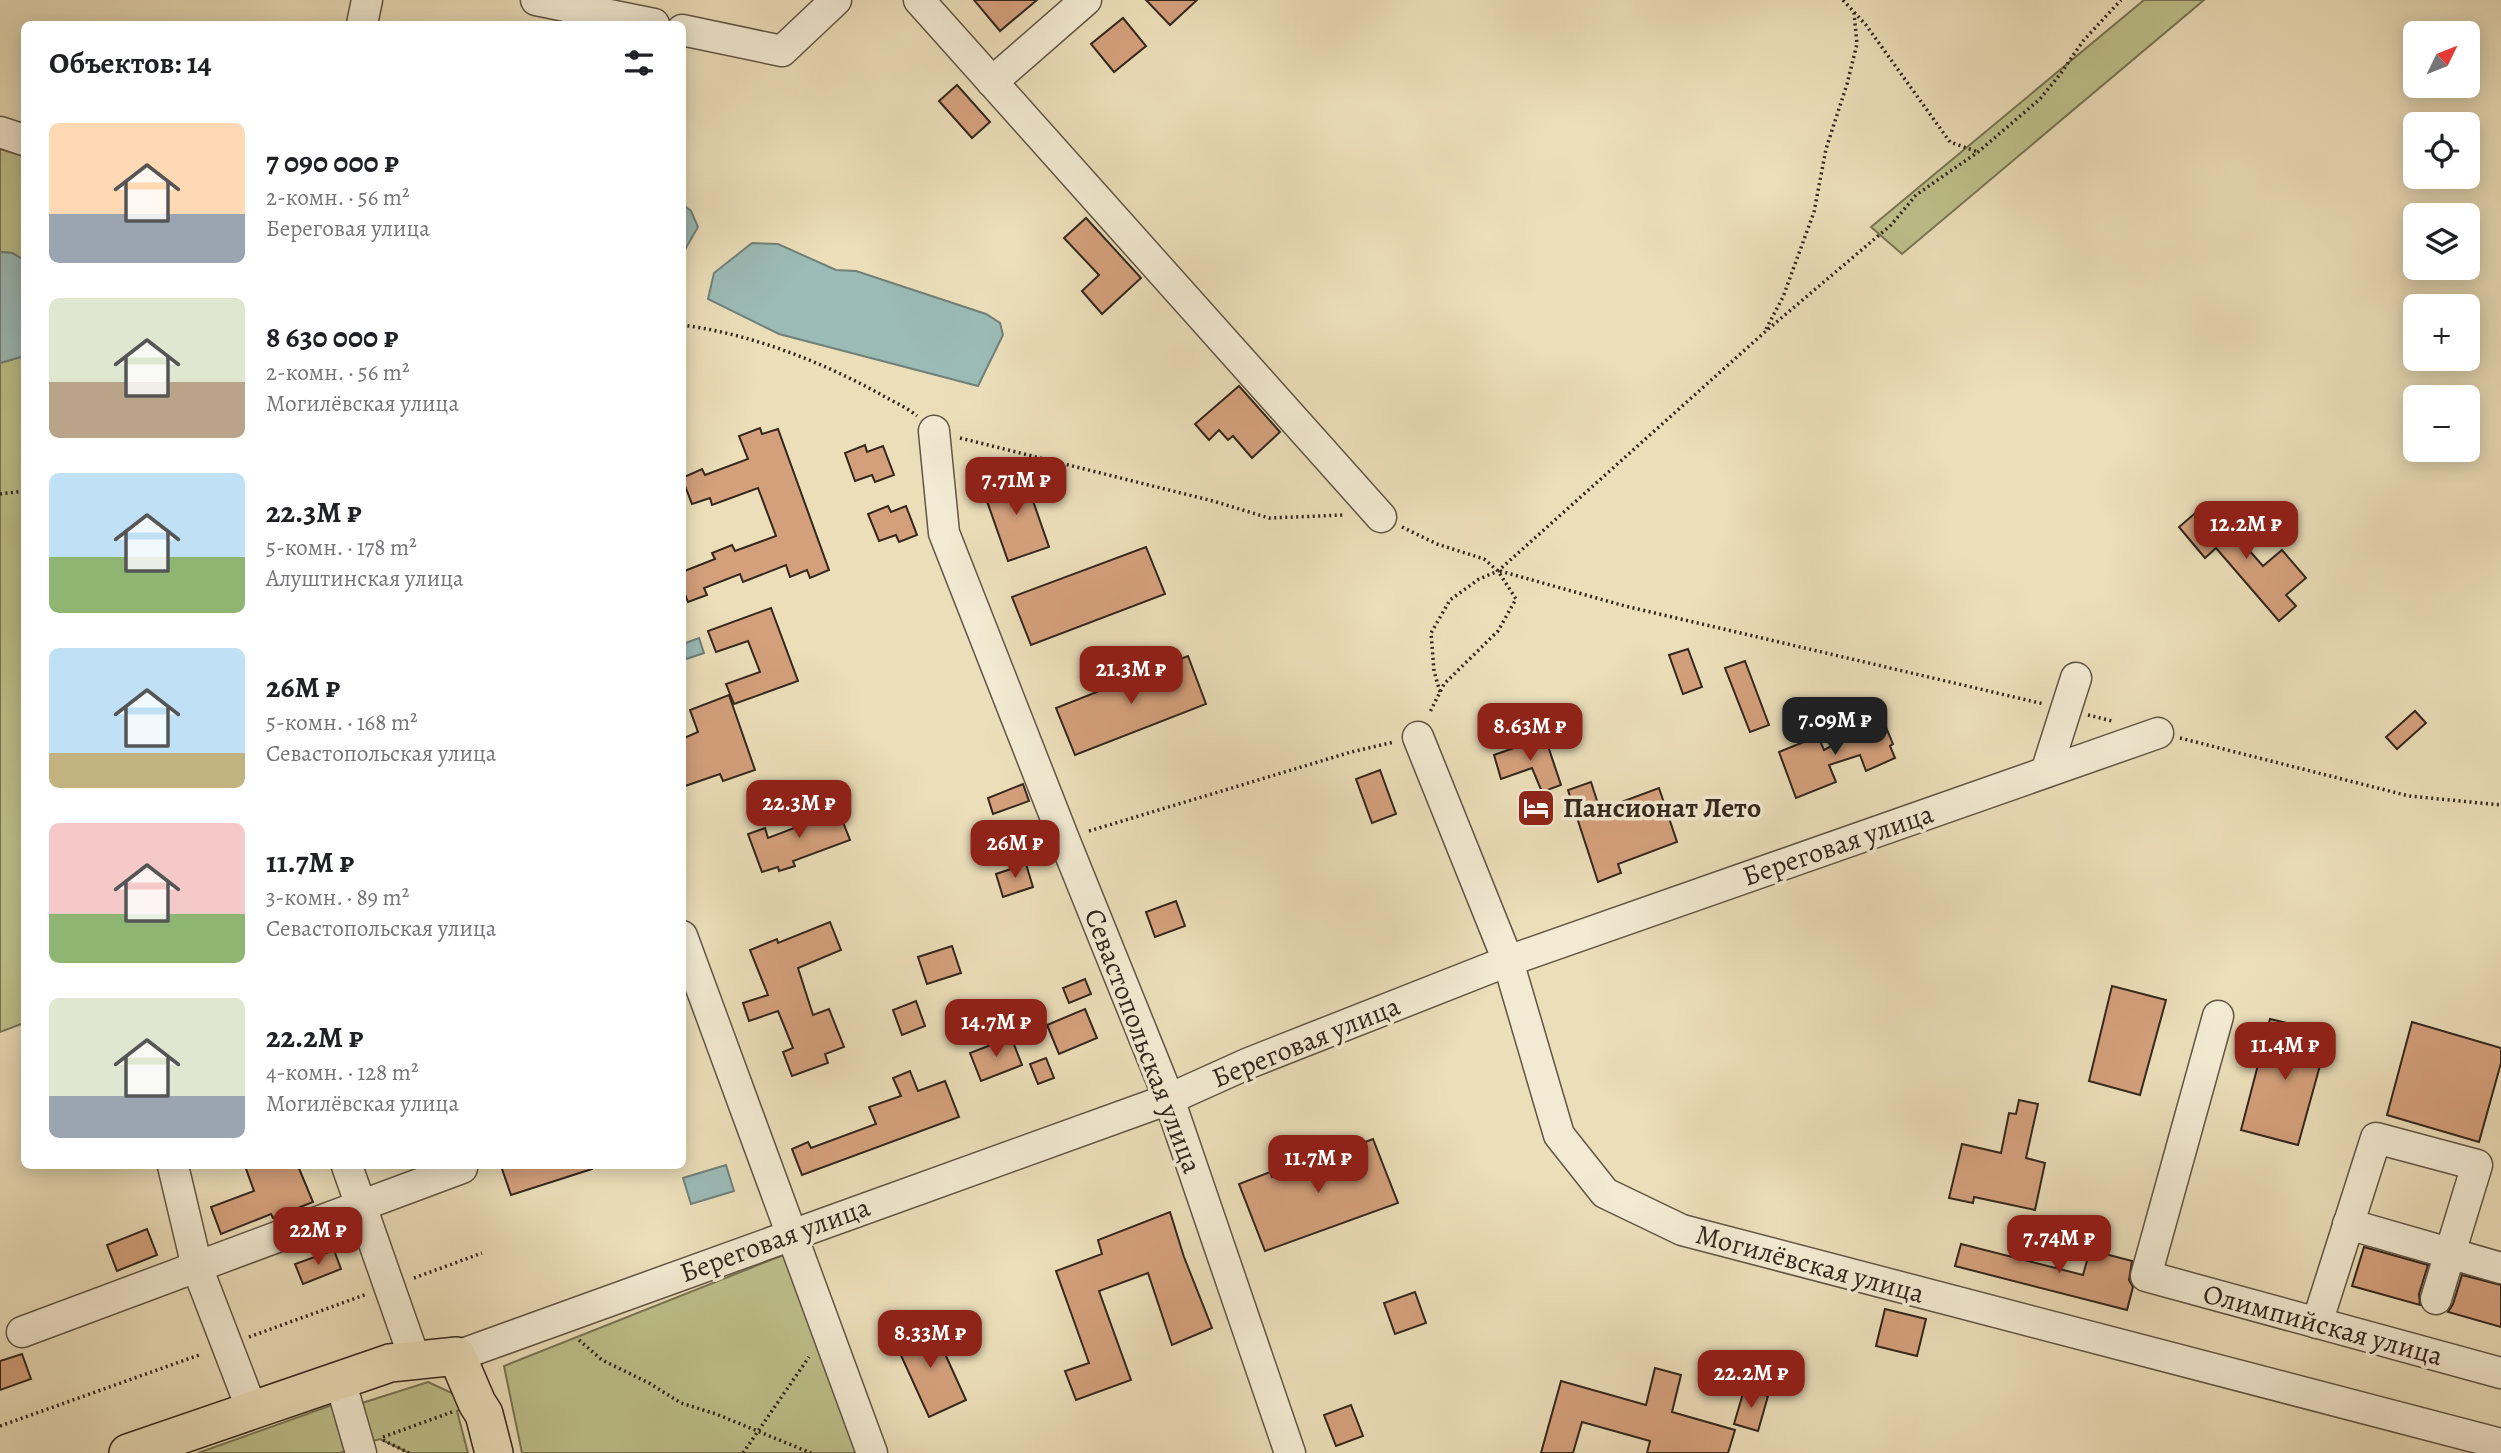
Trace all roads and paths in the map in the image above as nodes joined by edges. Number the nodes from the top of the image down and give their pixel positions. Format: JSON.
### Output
{"nodes":[{"id":1,"x":367,"y":0,"type":"edge"},
{"id":2,"x":536,"y":0,"type":"edge"},
{"id":3,"x":836,"y":0,"type":"edge"},
{"id":4,"x":919,"y":0,"type":"edge"},
{"id":5,"x":1086,"y":0,"type":"edge"},
{"id":6,"x":1843,"y":0,"type":"edge"},
{"id":7,"x":2121,"y":0,"type":"edge"},
{"id":8,"x":602,"y":6,"type":"edge"},
{"id":9,"x":1854,"y":13,"type":"junction"},
{"id":10,"x":363,"y":21,"type":"edge"},
{"id":11,"x":645,"y":21,"type":"edge"},
{"id":12,"x":686,"y":31,"type":"edge"},
{"id":13,"x":992,"y":82,"type":"junction"},
{"id":14,"x":0,"y":132,"type":"edge"},
{"id":15,"x":21,"y":139,"type":"edge"},
{"id":16,"x":1978,"y":152,"type":"junction"},
{"id":17,"x":686,"y":325,"type":"edge"},
{"id":18,"x":1766,"y":331,"type":"junction"},
{"id":19,"x":934,"y":431,"type":"junction"},
{"id":20,"x":21,"y":491,"type":"edge"},
{"id":21,"x":0,"y":494,"type":"edge"},
{"id":22,"x":1381,"y":517,"type":"junction"},
{"id":23,"x":1498,"y":571,"type":"junction"},
{"id":24,"x":2076,"y":678,"type":"dead end"},
{"id":25,"x":1440,"y":692,"type":"junction"},
{"id":26,"x":2066,"y":710,"type":"junction"},
{"id":27,"x":2158,"y":733,"type":"junction"},
{"id":28,"x":1418,"y":737,"type":"junction"},
{"id":29,"x":2046,"y":772,"type":"junction"},
{"id":30,"x":2501,"y":805,"type":"edge"},
{"id":31,"x":1063,"y":839,"type":"junction"},
{"id":32,"x":686,"y":947,"type":"edge"},
{"id":33,"x":1508,"y":961,"type":"junction"},
{"id":34,"x":2218,"y":1016,"type":"dead end"},
{"id":35,"x":1169,"y":1099,"type":"junction"},
{"id":36,"x":174,"y":1169,"type":"edge"},
{"id":37,"x":348,"y":1169,"type":"edge"},
{"id":38,"x":459,"y":1169,"type":"edge"},
{"id":39,"x":361,"y":1206,"type":"junction"},
{"id":40,"x":2348,"y":1224,"type":"junction"},
{"id":41,"x":790,"y":1235,"type":"junction"},
{"id":42,"x":2450,"y":1254,"type":"junction"},
{"id":43,"x":197,"y":1267,"type":"junction"},
{"id":44,"x":2501,"y":1268,"type":"edge"},
{"id":45,"x":2436,"y":1299,"type":"dead end"},
{"id":46,"x":556,"y":1320,"type":"junction"},
{"id":47,"x":2317,"y":1323,"type":"junction"},
{"id":48,"x":22,"y":1332,"type":"dead end"},
{"id":49,"x":830,"y":1341,"type":"junction"},
{"id":50,"x":457,"y":1356,"type":"junction"},
{"id":51,"x":415,"y":1360,"type":"junction"},
{"id":52,"x":2501,"y":1373,"type":"edge"},
{"id":53,"x":340,"y":1380,"type":"junction"},
{"id":54,"x":477,"y":1403,"type":"junction"},
{"id":55,"x":252,"y":1410,"type":"junction"},
{"id":56,"x":757,"y":1432,"type":"junction"},
{"id":57,"x":2501,"y":1444,"type":"edge"},
{"id":58,"x":367,"y":1446,"type":"edge"},
{"id":59,"x":128,"y":1453,"type":"edge"},
{"id":60,"x":409,"y":1453,"type":"edge"},
{"id":61,"x":494,"y":1453,"type":"edge"},
{"id":62,"x":743,"y":1453,"type":"edge"},
{"id":63,"x":811,"y":1453,"type":"edge"},
{"id":64,"x":872,"y":1453,"type":"edge"},
{"id":65,"x":1290,"y":1453,"type":"edge"}],
"edges":[{"from":1,"to":10,"type":"street"},
{"from":2,"to":8,"type":"street"},
{"from":3,"to":12,"type":"street"},
{"from":4,"to":13,"type":"street"},
{"from":5,"to":13,"type":"street"},
{"from":6,"to":9,"type":"path"},
{"from":7,"to":16,"type":"path"},
{"from":8,"to":11,"type":"street"},
{"from":9,"to":16,"type":"path"},
{"from":9,"to":18,"type":"path"},
{"from":13,"to":22,"type":"street"},
{"from":14,"to":15,"type":"street"},
{"from":16,"to":18,"type":"path"},
{"from":17,"to":19,"type":"path"},
{"from":18,"to":23,"type":"path"},
{"from":19,"to":22,"type":"path"},
{"from":19,"to":31,"type":"street","name":"Севастопольская улица"},
{"from":20,"to":21,"type":"path"},
{"from":22,"to":23,"type":"path"},
{"from":23,"to":25,"type":"path"},
{"from":23,"to":25,"type":"path"},
{"from":23,"to":26,"type":"path"},
{"from":24,"to":26,"type":"street"},
{"from":25,"to":28,"type":"path"},
{"from":26,"to":27,"type":"path"},
{"from":26,"to":29,"type":"street"},
{"from":27,"to":29,"type":"street","name":"Береговая улица"},
{"from":27,"to":30,"type":"path"},
{"from":28,"to":31,"type":"path"},
{"from":28,"to":33,"type":"street","name":"Могилёвская улица"},
{"from":29,"to":33,"type":"street","name":"Береговая улица"},
{"from":31,"to":35,"type":"street","name":"Севастопольская улица"},
{"from":32,"to":41,"type":"street"},
{"from":33,"to":35,"type":"street","name":"Береговая улица"},
{"from":33,"to":57,"type":"street","name":"Могилёвская улица"},
{"from":34,"to":47,"type":"street","name":"Олимпийская улица"},
{"from":35,"to":41,"type":"street","name":"Береговая улица"},
{"from":35,"to":65,"type":"street","name":"Севастопольская улица"},
{"from":36,"to":43,"type":"street"},
{"from":37,"to":39,"type":"street"},
{"from":38,"to":39,"type":"street"},
{"from":39,"to":43,"type":"street"},
{"from":39,"to":51,"type":"street"},
{"from":40,"to":42,"type":"street"},
{"from":40,"to":42,"type":"street"},
{"from":40,"to":47,"type":"street"},
{"from":41,"to":46,"type":"street","name":"Береговая улица"},
{"from":41,"to":49,"type":"street"},
{"from":42,"to":44,"type":"street"},
{"from":42,"to":45,"type":"street"},
{"from":43,"to":48,"type":"street"},
{"from":43,"to":55,"type":"street"},
{"from":46,"to":50,"type":"street","name":"Береговая улица"},
{"from":46,"to":56,"type":"path"},
{"from":47,"to":52,"type":"street","name":"Олимпийская улица"},
{"from":49,"to":56,"type":"path"},
{"from":49,"to":64,"type":"street"},
{"from":50,"to":51,"type":"main road"},
{"from":50,"to":54,"type":"main road"},
{"from":51,"to":53,"type":"main road"},
{"from":53,"to":55,"type":"main road"},
{"from":53,"to":58,"type":"street"},
{"from":54,"to":58,"type":"path"},
{"from":54,"to":61,"type":"main road"},
{"from":55,"to":59,"type":"main road"},
{"from":56,"to":62,"type":"path"},
{"from":56,"to":63,"type":"path"},
{"from":58,"to":60,"type":"path"}]}
